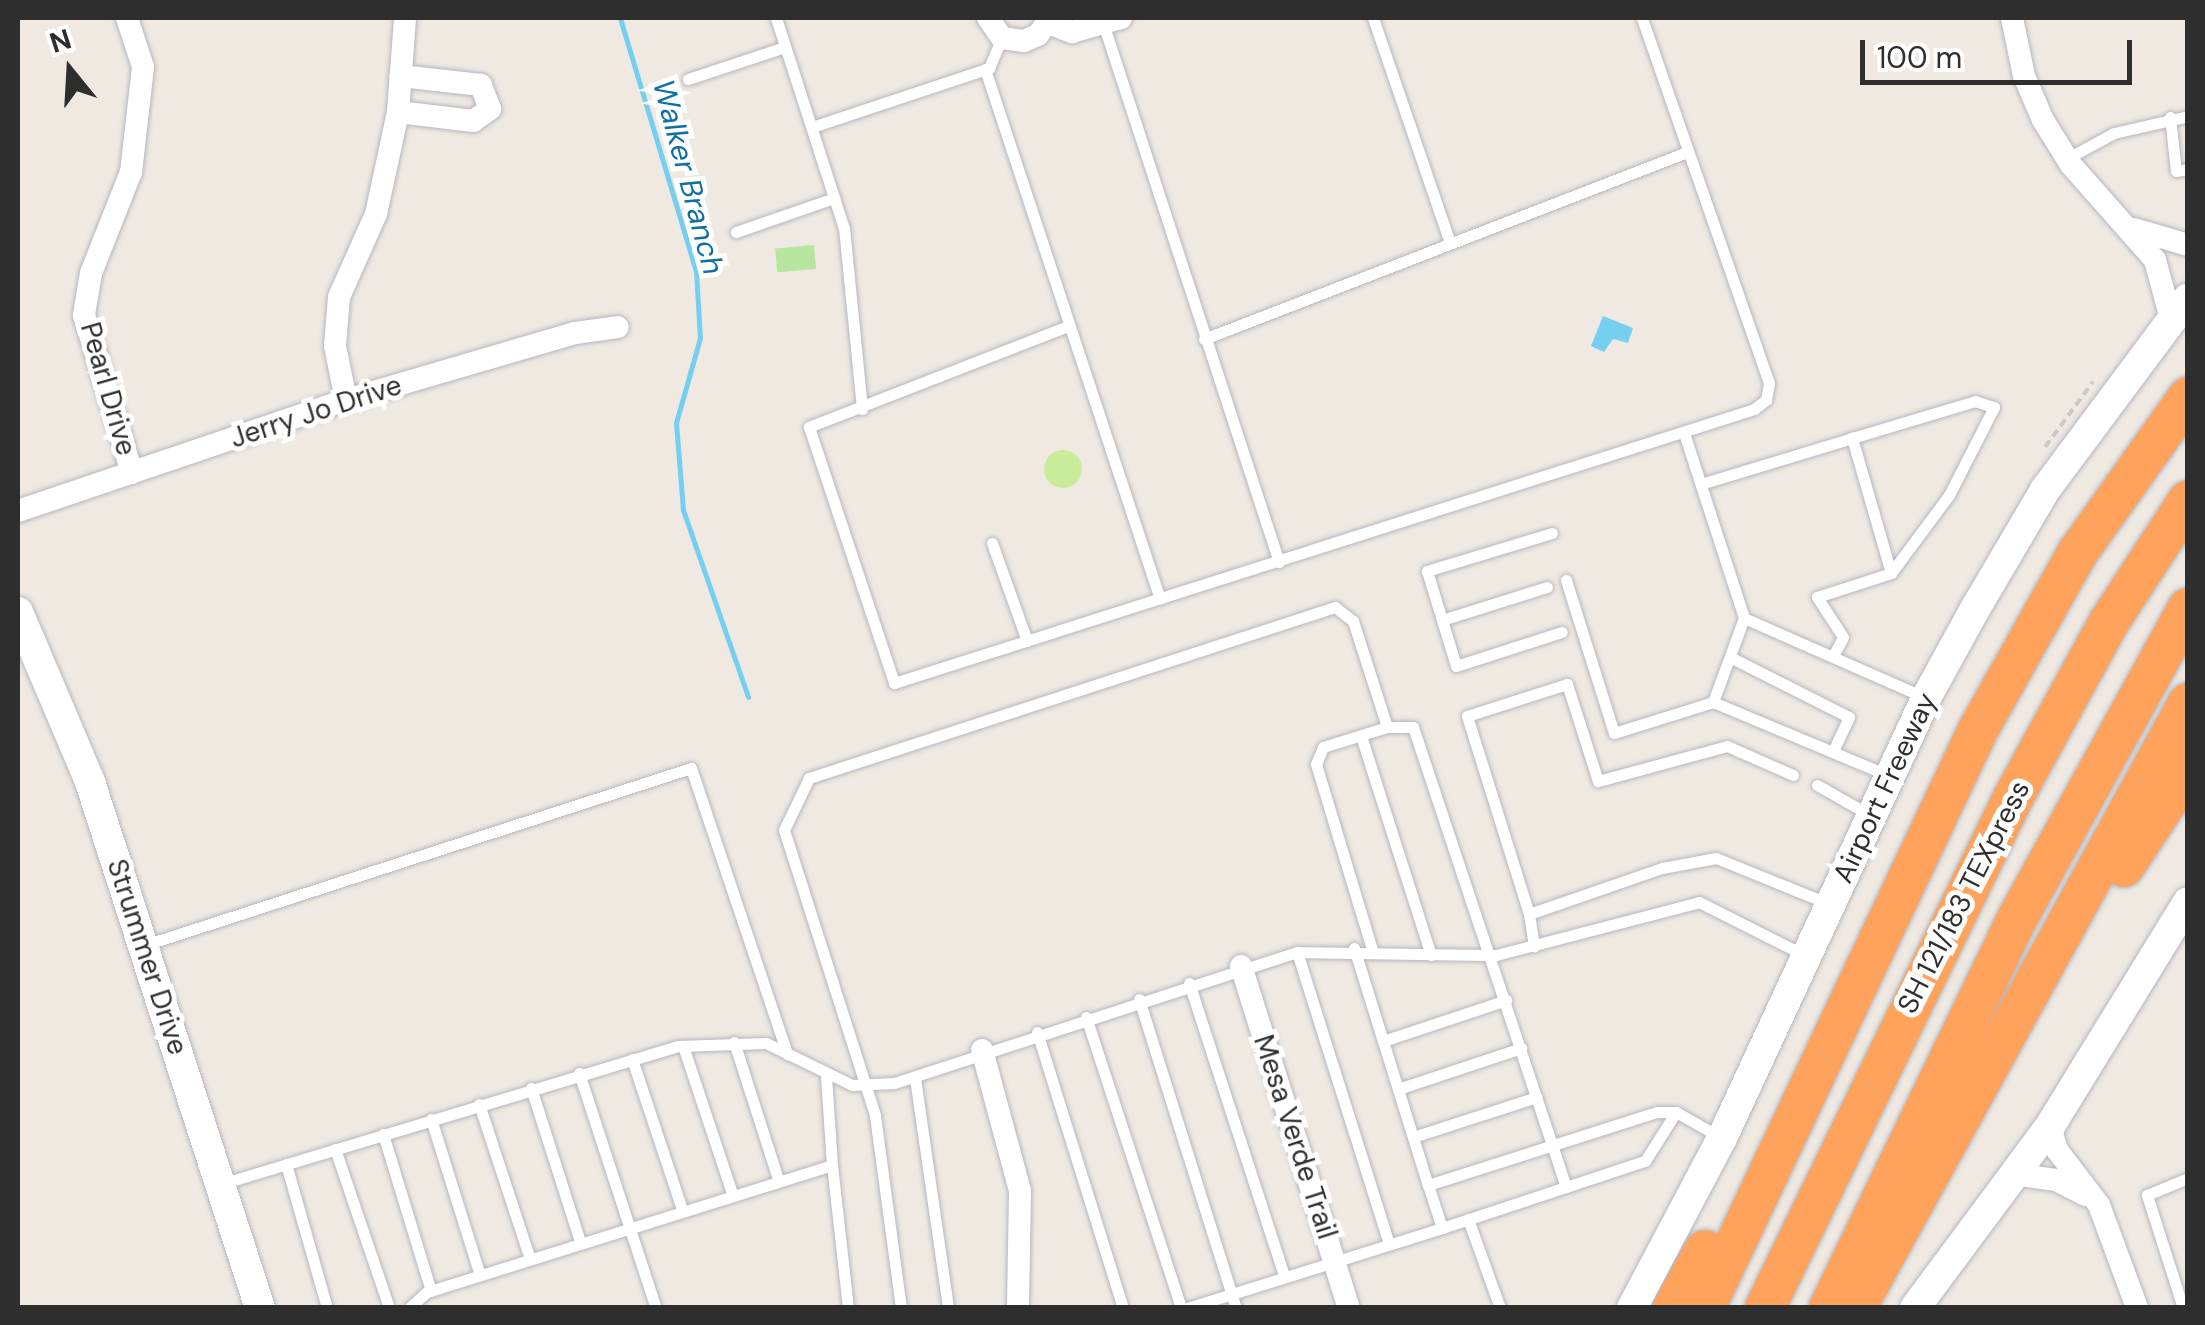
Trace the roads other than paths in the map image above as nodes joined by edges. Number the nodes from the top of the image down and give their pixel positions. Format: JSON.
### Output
{"nodes":[{"id":1,"x":128,"y":18,"type":"edge"},
{"id":2,"x":404,"y":18,"type":"edge"},
{"id":3,"x":776,"y":18,"type":"edge"},
{"id":4,"x":988,"y":18,"type":"edge"},
{"id":5,"x":1374,"y":18,"type":"edge"},
{"id":6,"x":1642,"y":18,"type":"edge"},
{"id":7,"x":2012,"y":18,"type":"edge"},
{"id":8,"x":1049,"y":20,"type":"edge"},
{"id":9,"x":1112,"y":20,"type":"edge"},
{"id":10,"x":1002,"y":38,"type":"junction"},
{"id":11,"x":786,"y":47,"type":"junction"},
{"id":12,"x":985,"y":70,"type":"junction"},
{"id":13,"x":401,"y":76,"type":"junction"},
{"id":14,"x":688,"y":79,"type":"dead end"},
{"id":15,"x":398,"y":112,"type":"junction"},
{"id":16,"x":2188,"y":116,"type":"edge"},
{"id":17,"x":2170,"y":118,"type":"junction"},
{"id":18,"x":812,"y":127,"type":"junction"},
{"id":19,"x":1688,"y":152,"type":"junction"},
{"id":20,"x":2181,"y":154,"type":"edge"},
{"id":21,"x":2068,"y":158,"type":"junction"},
{"id":22,"x":2182,"y":170,"type":"edge"},
{"id":23,"x":834,"y":198,"type":"junction"},
{"id":24,"x":2133,"y":228,"type":"junction"},
{"id":25,"x":736,"y":232,"type":"dead end"},
{"id":26,"x":1450,"y":244,"type":"junction"},
{"id":27,"x":2188,"y":245,"type":"edge"},
{"id":28,"x":2179,"y":308,"type":"edge"},
{"id":29,"x":618,"y":328,"type":"dead end"},
{"id":30,"x":1065,"y":328,"type":"junction"},
{"id":31,"x":1204,"y":339,"type":"junction"},
{"id":32,"x":2188,"y":397,"type":"edge"},
{"id":33,"x":346,"y":400,"type":"junction"},
{"id":34,"x":862,"y":409,"type":"junction"},
{"id":35,"x":1684,"y":433,"type":"junction"},
{"id":36,"x":1852,"y":438,"type":"junction"},
{"id":37,"x":132,"y":473,"type":"junction"},
{"id":38,"x":1700,"y":484,"type":"junction"},
{"id":39,"x":2188,"y":501,"type":"edge"},
{"id":40,"x":18,"y":511,"type":"edge"},
{"id":41,"x":1552,"y":533,"type":"dead end"},
{"id":42,"x":992,"y":543,"type":"dead end"},
{"id":43,"x":1280,"y":562,"type":"junction"},
{"id":44,"x":1891,"y":573,"type":"junction"},
{"id":45,"x":1566,"y":580,"type":"dead end"},
{"id":46,"x":1548,"y":588,"type":"dead end"},
{"id":47,"x":1160,"y":600,"type":"junction"},
{"id":48,"x":2188,"y":608,"type":"edge"},
{"id":49,"x":18,"y":612,"type":"edge"},
{"id":50,"x":1744,"y":618,"type":"junction"},
{"id":51,"x":1442,"y":620,"type":"junction"},
{"id":52,"x":1562,"y":632,"type":"dead end"},
{"id":53,"x":1028,"y":641,"type":"junction"},
{"id":54,"x":1832,"y":656,"type":"junction"},
{"id":55,"x":1730,"y":657,"type":"junction"},
{"id":56,"x":1926,"y":698,"type":"junction"},
{"id":57,"x":1713,"y":702,"type":"junction"},
{"id":58,"x":2188,"y":703,"type":"edge"},
{"id":59,"x":1387,"y":728,"type":"junction"},
{"id":60,"x":1360,"y":736,"type":"junction"},
{"id":61,"x":1833,"y":752,"type":"junction"},
{"id":62,"x":2188,"y":770,"type":"edge"},
{"id":63,"x":1793,"y":774,"type":"dead end"},
{"id":64,"x":1890,"y":776,"type":"junction"},
{"id":65,"x":1816,"y":784,"type":"dead end"},
{"id":66,"x":1872,"y":816,"type":"junction"},
{"id":67,"x":2188,"y":902,"type":"edge"},
{"id":68,"x":1830,"y":905,"type":"junction"},
{"id":69,"x":1529,"y":914,"type":"junction"},
{"id":70,"x":143,"y":946,"type":"junction"},
{"id":71,"x":1534,"y":947,"type":"junction"},
{"id":72,"x":1354,"y":948,"type":"junction"},
{"id":73,"x":1372,"y":950,"type":"junction"},
{"id":74,"x":1297,"y":952,"type":"junction"},
{"id":75,"x":1491,"y":954,"type":"junction"},
{"id":76,"x":1431,"y":955,"type":"junction"},
{"id":77,"x":1807,"y":957,"type":"junction"},
{"id":78,"x":1241,"y":966,"type":"junction"},
{"id":79,"x":1189,"y":983,"type":"junction"},
{"id":80,"x":1140,"y":1000,"type":"junction"},
{"id":81,"x":1506,"y":1000,"type":"junction"},
{"id":82,"x":1086,"y":1017,"type":"junction"},
{"id":83,"x":1037,"y":1032,"type":"junction"},
{"id":84,"x":1383,"y":1041,"type":"junction"},
{"id":85,"x":734,"y":1042,"type":"junction"},
{"id":86,"x":682,"y":1046,"type":"junction"},
{"id":87,"x":1521,"y":1048,"type":"junction"},
{"id":88,"x":982,"y":1050,"type":"junction"},
{"id":89,"x":787,"y":1054,"type":"junction"},
{"id":90,"x":632,"y":1059,"type":"junction"},
{"id":91,"x":1985,"y":1069,"type":"junction"},
{"id":92,"x":578,"y":1074,"type":"junction"},
{"id":93,"x":826,"y":1078,"type":"junction"},
{"id":94,"x":916,"y":1078,"type":"junction"},
{"id":95,"x":863,"y":1085,"type":"junction"},
{"id":96,"x":531,"y":1088,"type":"junction"},
{"id":97,"x":1398,"y":1090,"type":"junction"},
{"id":98,"x":1537,"y":1096,"type":"junction"},
{"id":99,"x":479,"y":1104,"type":"junction"},
{"id":100,"x":1676,"y":1112,"type":"junction"},
{"id":101,"x":430,"y":1119,"type":"junction"},
{"id":102,"x":2050,"y":1126,"type":"junction"},
{"id":103,"x":383,"y":1134,"type":"junction"},
{"id":104,"x":1413,"y":1137,"type":"junction"},
{"id":105,"x":1722,"y":1138,"type":"junction"},
{"id":106,"x":1552,"y":1145,"type":"junction"},
{"id":107,"x":334,"y":1148,"type":"junction"},
{"id":108,"x":286,"y":1164,"type":"junction"},
{"id":109,"x":832,"y":1165,"type":"junction"},
{"id":110,"x":2012,"y":1174,"type":"junction"},
{"id":111,"x":2188,"y":1178,"type":"edge"},
{"id":112,"x":778,"y":1180,"type":"junction"},
{"id":113,"x":221,"y":1184,"type":"junction"},
{"id":114,"x":1428,"y":1185,"type":"junction"},
{"id":115,"x":1566,"y":1187,"type":"junction"},
{"id":116,"x":732,"y":1193,"type":"junction"},
{"id":117,"x":1762,"y":1194,"type":"junction"},
{"id":118,"x":2099,"y":1205,"type":"junction"},
{"id":119,"x":682,"y":1210,"type":"junction"},
{"id":120,"x":1468,"y":1219,"type":"junction"},
{"id":121,"x":630,"y":1226,"type":"junction"},
{"id":122,"x":1442,"y":1228,"type":"junction"},
{"id":123,"x":580,"y":1242,"type":"junction"},
{"id":124,"x":1389,"y":1244,"type":"junction"},
{"id":125,"x":530,"y":1259,"type":"junction"},
{"id":126,"x":1334,"y":1260,"type":"junction"},
{"id":127,"x":480,"y":1274,"type":"junction"},
{"id":128,"x":1284,"y":1276,"type":"junction"},
{"id":129,"x":430,"y":1290,"type":"junction"},
{"id":130,"x":1231,"y":1293,"type":"junction"},
{"id":131,"x":260,"y":1308,"type":"edge"},
{"id":132,"x":328,"y":1308,"type":"edge"},
{"id":133,"x":390,"y":1308,"type":"edge"},
{"id":134,"x":409,"y":1308,"type":"edge"},
{"id":135,"x":656,"y":1308,"type":"edge"},
{"id":136,"x":848,"y":1308,"type":"edge"},
{"id":137,"x":901,"y":1308,"type":"edge"},
{"id":138,"x":948,"y":1308,"type":"edge"},
{"id":139,"x":1018,"y":1308,"type":"edge"},
{"id":140,"x":1123,"y":1308,"type":"edge"},
{"id":141,"x":1184,"y":1308,"type":"edge"},
{"id":142,"x":1236,"y":1308,"type":"edge"},
{"id":143,"x":1349,"y":1308,"type":"edge"},
{"id":144,"x":1500,"y":1308,"type":"edge"},
{"id":145,"x":1632,"y":1308,"type":"edge"},
{"id":146,"x":1673,"y":1308,"type":"edge"},
{"id":147,"x":1705,"y":1308,"type":"edge"},
{"id":148,"x":1765,"y":1308,"type":"edge"},
{"id":149,"x":1829,"y":1308,"type":"edge"},
{"id":150,"x":1856,"y":1308,"type":"edge"},
{"id":151,"x":1916,"y":1308,"type":"edge"},
{"id":152,"x":2137,"y":1308,"type":"edge"},
{"id":153,"x":2183,"y":1308,"type":"edge"}],
"edges":[{"from":1,"to":37,"type":"street","name":"Pearl Drive"},
{"from":2,"to":13,"type":"street"},
{"from":3,"to":11,"type":"lane"},
{"from":4,"to":10,"type":"street"},
{"from":5,"to":26,"type":"lane"},
{"from":6,"to":19,"type":"lane"},
{"from":7,"to":21,"type":"street"},
{"from":8,"to":9,"type":"street"},
{"from":8,"to":10,"type":"street"},
{"from":9,"to":31,"type":"lane"},
{"from":10,"to":12,"type":"lane"},
{"from":11,"to":14,"type":"lane"},
{"from":11,"to":18,"type":"lane"},
{"from":12,"to":18,"type":"lane"},
{"from":12,"to":30,"type":"lane"},
{"from":13,"to":15,"type":"street"},
{"from":13,"to":15,"type":"street"},
{"from":15,"to":33,"type":"street"},
{"from":16,"to":17,"type":"lane"},
{"from":17,"to":20,"type":"lane"},
{"from":17,"to":21,"type":"lane"},
{"from":18,"to":23,"type":"lane"},
{"from":19,"to":26,"type":"lane"},
{"from":19,"to":35,"type":"lane"},
{"from":20,"to":22,"type":"lane"},
{"from":21,"to":24,"type":"street"},
{"from":23,"to":25,"type":"lane"},
{"from":23,"to":34,"type":"lane"},
{"from":24,"to":27,"type":"street"},
{"from":24,"to":28,"type":"street"},
{"from":26,"to":31,"type":"lane"},
{"from":28,"to":56,"type":"main road","name":"Airport Freeway"},
{"from":29,"to":33,"type":"street","name":"Jerry Jo Drive"},
{"from":30,"to":34,"type":"lane"},
{"from":30,"to":47,"type":"lane"},
{"from":31,"to":43,"type":"lane"},
{"from":32,"to":117,"type":"highway"},
{"from":33,"to":37,"type":"street","name":"Jerry Jo Drive"},
{"from":34,"to":53,"type":"lane"},
{"from":35,"to":38,"type":"lane"},
{"from":35,"to":43,"type":"lane"},
{"from":36,"to":38,"type":"lane"},
{"from":36,"to":44,"type":"lane"},
{"from":36,"to":44,"type":"lane"},
{"from":37,"to":40,"type":"street","name":"Jerry Jo Drive"},
{"from":38,"to":50,"type":"lane"},
{"from":39,"to":148,"type":"highway","name":"SH 121/183 TEXpress"},
{"from":41,"to":51,"type":"lane"},
{"from":42,"to":53,"type":"lane"},
{"from":43,"to":47,"type":"lane"},
{"from":44,"to":54,"type":"lane"},
{"from":45,"to":57,"type":"lane"},
{"from":46,"to":51,"type":"lane"},
{"from":47,"to":53,"type":"lane"},
{"from":48,"to":149,"type":"highway","name":"SH 121/183 TEXpress"},
{"from":49,"to":70,"type":"main road","name":"Strummer Drive"},
{"from":50,"to":54,"type":"lane"},
{"from":50,"to":55,"type":"lane"},
{"from":51,"to":52,"type":"lane"},
{"from":54,"to":56,"type":"lane"},
{"from":55,"to":57,"type":"lane"},
{"from":55,"to":61,"type":"lane"},
{"from":56,"to":64,"type":"main road","name":"Airport Freeway"},
{"from":57,"to":61,"type":"lane"},
{"from":58,"to":91,"type":"highway"},
{"from":59,"to":60,"type":"lane"},
{"from":59,"to":75,"type":"lane"},
{"from":59,"to":95,"type":"lane"},
{"from":60,"to":73,"type":"lane"},
{"from":60,"to":76,"type":"lane"},
{"from":61,"to":64,"type":"lane"},
{"from":62,"to":91,"type":"highway"},
{"from":63,"to":69,"type":"lane"},
{"from":64,"to":66,"type":"main road","name":"Airport Freeway"},
{"from":65,"to":66,"type":"lane"},
{"from":66,"to":68,"type":"main road","name":"Airport Freeway"},
{"from":67,"to":102,"type":"main road"},
{"from":68,"to":69,"type":"lane"},
{"from":68,"to":77,"type":"main road","name":"Airport Freeway"},
{"from":69,"to":71,"type":"lane"},
{"from":70,"to":89,"type":"lane"},
{"from":70,"to":113,"type":"main road","name":"Strummer Drive"},
{"from":71,"to":75,"type":"lane"},
{"from":71,"to":77,"type":"lane"},
{"from":72,"to":73,"type":"lane"},
{"from":72,"to":74,"type":"lane"},
{"from":72,"to":84,"type":"lane"},
{"from":73,"to":76,"type":"lane"},
{"from":74,"to":78,"type":"lane"},
{"from":74,"to":124,"type":"lane"},
{"from":75,"to":76,"type":"lane"},
{"from":75,"to":81,"type":"lane"},
{"from":77,"to":105,"type":"main road","name":"Airport Freeway"},
{"from":78,"to":79,"type":"lane"},
{"from":78,"to":126,"type":"street","name":"Mesa Verde Trail"},
{"from":79,"to":80,"type":"lane"},
{"from":79,"to":128,"type":"lane"},
{"from":80,"to":82,"type":"lane"},
{"from":80,"to":130,"type":"lane"},
{"from":81,"to":84,"type":"lane"},
{"from":81,"to":87,"type":"lane"},
{"from":82,"to":83,"type":"lane"},
{"from":82,"to":141,"type":"lane"},
{"from":83,"to":88,"type":"lane"},
{"from":83,"to":140,"type":"lane"},
{"from":84,"to":97,"type":"lane"},
{"from":85,"to":86,"type":"lane"},
{"from":85,"to":89,"type":"lane"},
{"from":85,"to":112,"type":"lane"},
{"from":86,"to":90,"type":"lane"},
{"from":86,"to":116,"type":"lane"},
{"from":87,"to":97,"type":"lane"},
{"from":87,"to":98,"type":"lane"},
{"from":88,"to":94,"type":"lane"},
{"from":88,"to":139,"type":"street"},
{"from":89,"to":93,"type":"lane"},
{"from":90,"to":92,"type":"lane"},
{"from":90,"to":119,"type":"lane"},
{"from":91,"to":150,"type":"highway"},
{"from":92,"to":96,"type":"lane"},
{"from":92,"to":121,"type":"lane"},
{"from":93,"to":95,"type":"lane"},
{"from":93,"to":109,"type":"lane"},
{"from":94,"to":95,"type":"lane"},
{"from":94,"to":138,"type":"lane"},
{"from":95,"to":137,"type":"lane"},
{"from":96,"to":99,"type":"lane"},
{"from":96,"to":123,"type":"lane"},
{"from":97,"to":104,"type":"lane"},
{"from":98,"to":104,"type":"lane"},
{"from":98,"to":106,"type":"lane"},
{"from":99,"to":101,"type":"lane"},
{"from":99,"to":125,"type":"lane"},
{"from":100,"to":105,"type":"lane"},
{"from":100,"to":106,"type":"lane"},
{"from":100,"to":115,"type":"lane"},
{"from":101,"to":103,"type":"lane"},
{"from":101,"to":127,"type":"lane"},
{"from":102,"to":110,"type":"main road"},
{"from":102,"to":118,"type":"street"},
{"from":103,"to":107,"type":"lane"},
{"from":103,"to":129,"type":"lane"},
{"from":104,"to":114,"type":"lane"},
{"from":105,"to":145,"type":"main road","name":"Airport Freeway"},
{"from":106,"to":114,"type":"lane"},
{"from":106,"to":115,"type":"lane"},
{"from":107,"to":108,"type":"lane"},
{"from":107,"to":133,"type":"lane"},
{"from":108,"to":113,"type":"lane"},
{"from":108,"to":132,"type":"lane"},
{"from":109,"to":112,"type":"lane"},
{"from":109,"to":136,"type":"lane"},
{"from":110,"to":118,"type":"street"},
{"from":110,"to":151,"type":"main road"},
{"from":111,"to":153,"type":"lane"},
{"from":112,"to":116,"type":"lane"},
{"from":113,"to":131,"type":"main road","name":"Strummer Drive"},
{"from":114,"to":122,"type":"lane"},
{"from":115,"to":120,"type":"lane"},
{"from":116,"to":119,"type":"lane"},
{"from":117,"to":146,"type":"highway"},
{"from":117,"to":147,"type":"highway"},
{"from":118,"to":152,"type":"street"},
{"from":119,"to":121,"type":"lane"},
{"from":120,"to":122,"type":"lane"},
{"from":120,"to":144,"type":"lane"},
{"from":121,"to":123,"type":"lane"},
{"from":121,"to":135,"type":"lane"},
{"from":122,"to":124,"type":"lane"},
{"from":123,"to":125,"type":"lane"},
{"from":124,"to":126,"type":"lane"},
{"from":125,"to":127,"type":"lane"},
{"from":126,"to":128,"type":"lane"},
{"from":126,"to":143,"type":"street","name":"Mesa Verde Trail"},
{"from":127,"to":129,"type":"lane"},
{"from":128,"to":130,"type":"lane"},
{"from":129,"to":134,"type":"lane"},
{"from":130,"to":141,"type":"lane"},
{"from":130,"to":142,"type":"lane"}]}
